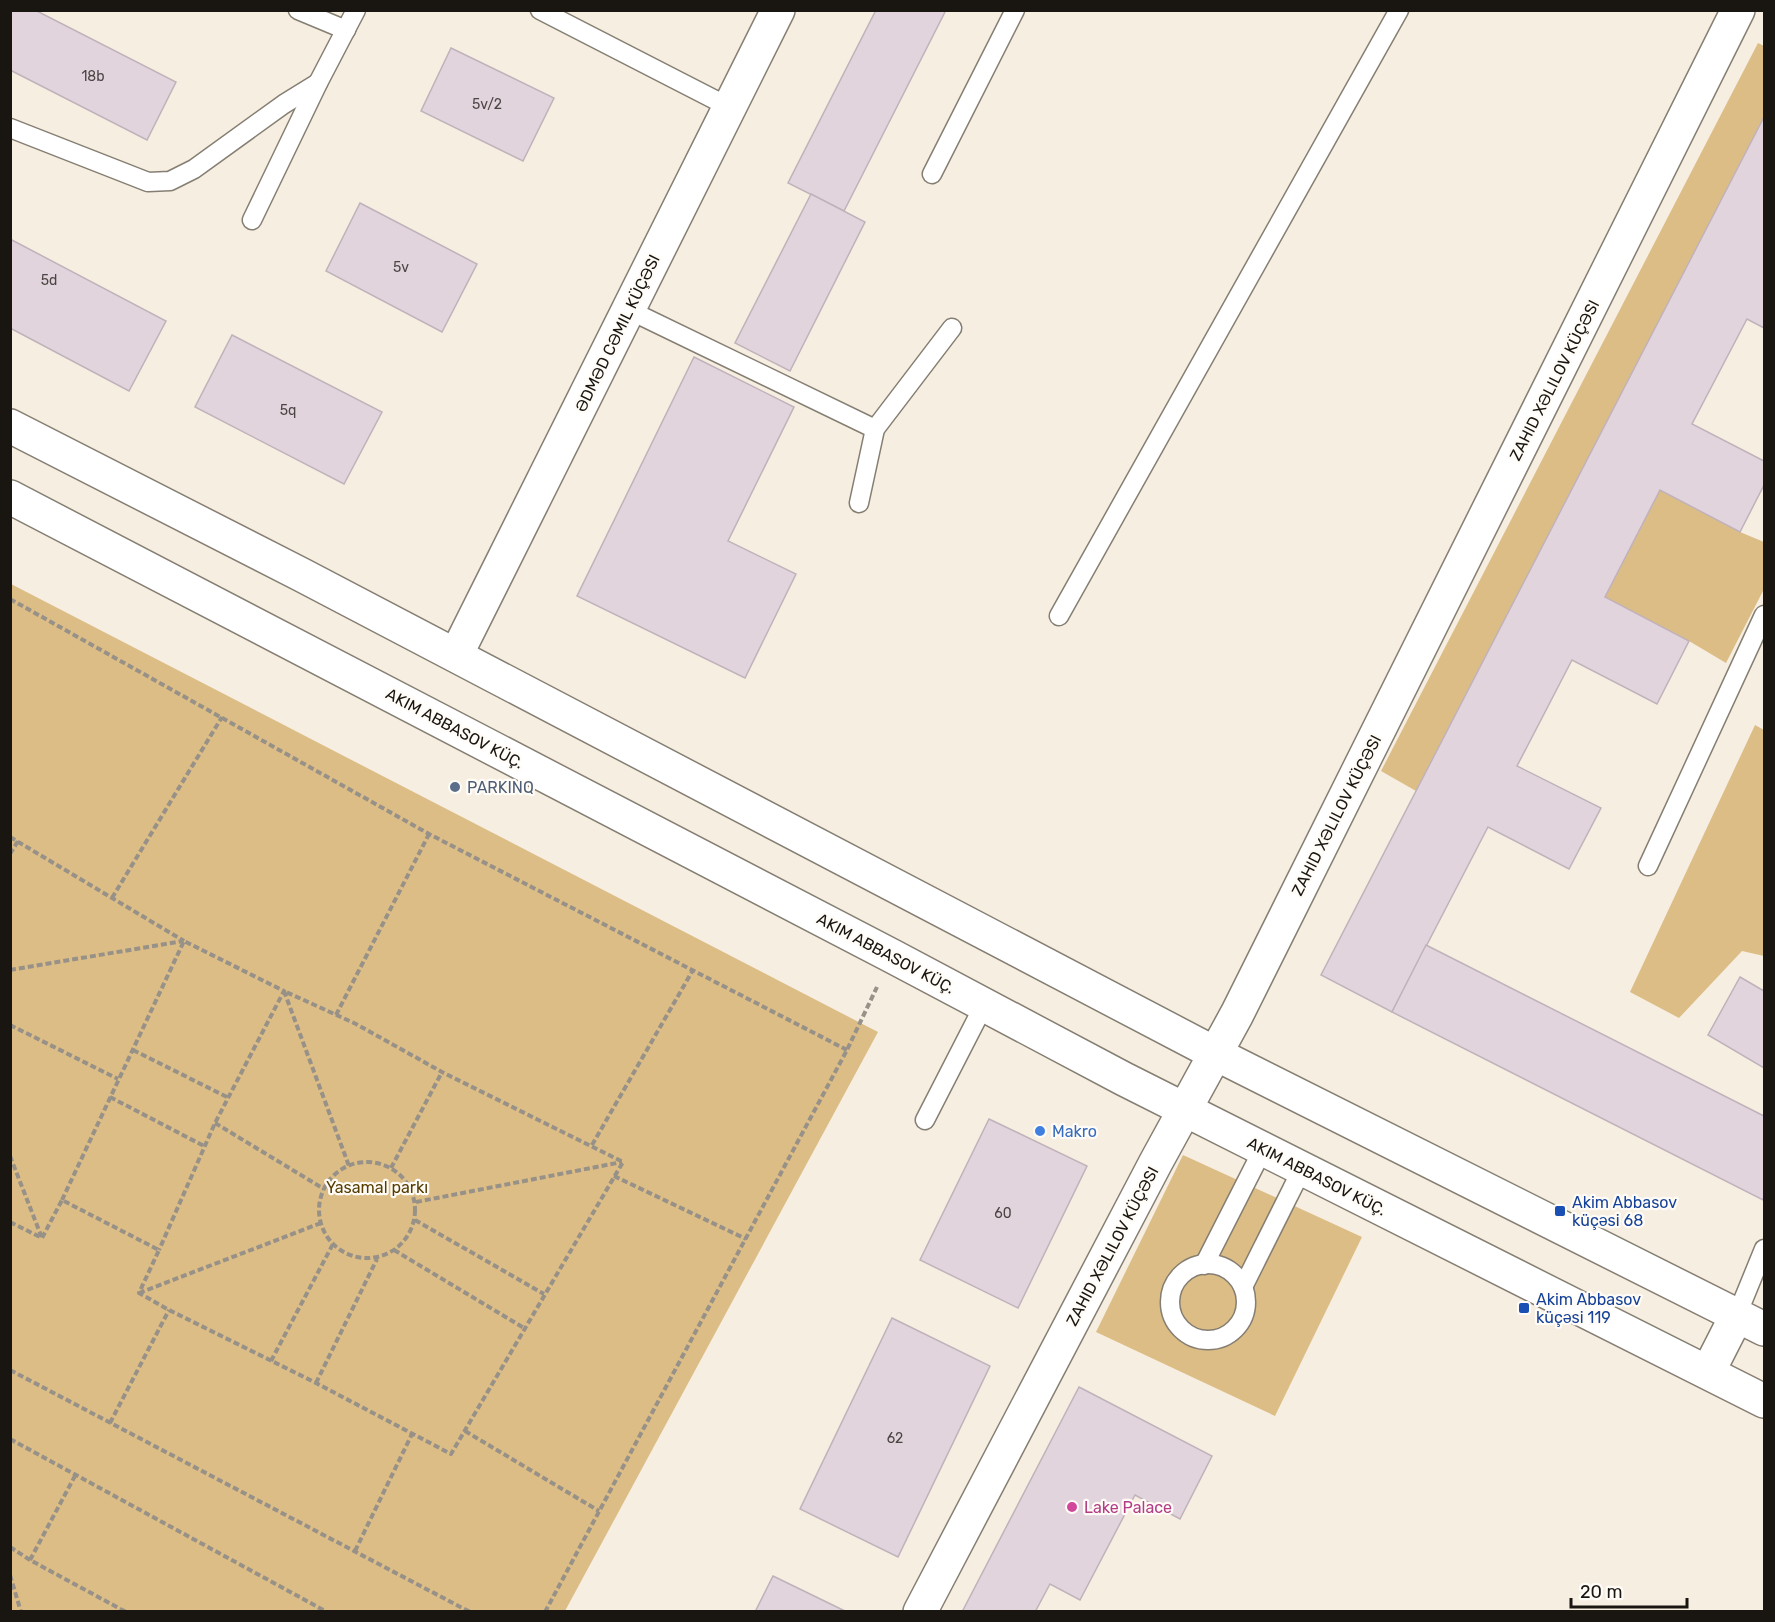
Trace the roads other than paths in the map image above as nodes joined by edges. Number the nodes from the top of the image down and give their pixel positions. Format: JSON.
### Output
{"nodes":[{"id":1,"x":298,"y":10,"type":"edge"},
{"id":2,"x":356,"y":10,"type":"edge"},
{"id":3,"x":540,"y":10,"type":"edge"},
{"id":4,"x":778,"y":10,"type":"edge"},
{"id":5,"x":1015,"y":10,"type":"edge"},
{"id":6,"x":1399,"y":10,"type":"edge"},
{"id":7,"x":1738,"y":10,"type":"edge"},
{"id":8,"x":346,"y":30,"type":"junction"},
{"id":9,"x":318,"y":83,"type":"junction"},
{"id":10,"x":729,"y":107,"type":"junction"},
{"id":11,"x":10,"y":128,"type":"edge"},
{"id":12,"x":932,"y":174,"type":"dead end"},
{"id":13,"x":252,"y":220,"type":"dead end"},
{"id":14,"x":629,"y":310,"type":"junction"},
{"id":15,"x":952,"y":328,"type":"dead end"},
{"id":16,"x":876,"y":429,"type":"junction"},
{"id":17,"x":14,"y":438,"type":"edge"},
{"id":18,"x":10,"y":497,"type":"edge"},
{"id":19,"x":859,"y":503,"type":"dead end"},
{"id":20,"x":1764,"y":615,"type":"edge"},
{"id":21,"x":1059,"y":616,"type":"dead end"},
{"id":22,"x":456,"y":655,"type":"junction"},
{"id":23,"x":1648,"y":866,"type":"dead end"},
{"id":24,"x":984,"y":1005,"type":"junction"},
{"id":25,"x":1216,"y":1054,"type":"junction"},
{"id":26,"x":1184,"y":1110,"type":"junction"},
{"id":27,"x":925,"y":1120,"type":"dead end"},
{"id":28,"x":1263,"y":1149,"type":"junction"},
{"id":29,"x":1302,"y":1169,"type":"junction"},
{"id":30,"x":1764,"y":1249,"type":"edge"},
{"id":31,"x":1204,"y":1265,"type":"junction"},
{"id":32,"x":1243,"y":1287,"type":"junction"},
{"id":33,"x":1751,"y":1322,"type":"edge"},
{"id":34,"x":1708,"y":1372,"type":"junction"},
{"id":35,"x":1764,"y":1401,"type":"edge"},
{"id":36,"x":920,"y":1611,"type":"edge"}],
"edges":[{"from":1,"to":8,"type":"lane"},
{"from":2,"to":8,"type":"lane"},
{"from":3,"to":10,"type":"lane"},
{"from":4,"to":10,"type":"main road","name":"ƏDMƏD CƏMIL KÜÇƏSI"},
{"from":5,"to":12,"type":"lane"},
{"from":6,"to":21,"type":"lane"},
{"from":7,"to":25,"type":"main road","name":"ZAHID XƏLILOV KÜÇƏSI"},
{"from":8,"to":9,"type":"lane"},
{"from":9,"to":11,"type":"lane"},
{"from":9,"to":13,"type":"lane"},
{"from":10,"to":14,"type":"main road","name":"ƏDMƏD CƏMIL KÜÇƏSI"},
{"from":14,"to":16,"type":"lane"},
{"from":14,"to":22,"type":"main road","name":"ƏDMƏD CƏMIL KÜÇƏSI"},
{"from":15,"to":16,"type":"lane"},
{"from":16,"to":19,"type":"lane"},
{"from":17,"to":22,"type":"main road"},
{"from":18,"to":24,"type":"main road","name":"AKIM ABBASOV KÜÇ."},
{"from":20,"to":23,"type":"lane"},
{"from":22,"to":25,"type":"main road"},
{"from":24,"to":26,"type":"main road","name":"AKIM ABBASOV KÜÇ."},
{"from":24,"to":27,"type":"lane"},
{"from":25,"to":26,"type":"main road","name":"ZAHID XƏLILOV KÜÇƏSI"},
{"from":25,"to":33,"type":"main road"},
{"from":26,"to":28,"type":"main road","name":"AKIM ABBASOV KÜÇ."},
{"from":26,"to":36,"type":"main road","name":"ZAHID XƏLILOV KÜÇƏSI"},
{"from":28,"to":29,"type":"main road","name":"AKIM ABBASOV KÜÇ."},
{"from":28,"to":31,"type":"lane"},
{"from":29,"to":32,"type":"lane"},
{"from":29,"to":34,"type":"main road","name":"AKIM ABBASOV KÜÇ."},
{"from":30,"to":33,"type":"lane"},
{"from":31,"to":32,"type":"lane"},
{"from":31,"to":32,"type":"lane"},
{"from":33,"to":34,"type":"main road"},
{"from":34,"to":35,"type":"main road","name":"AKIM ABBASOV KÜÇ."}]}
